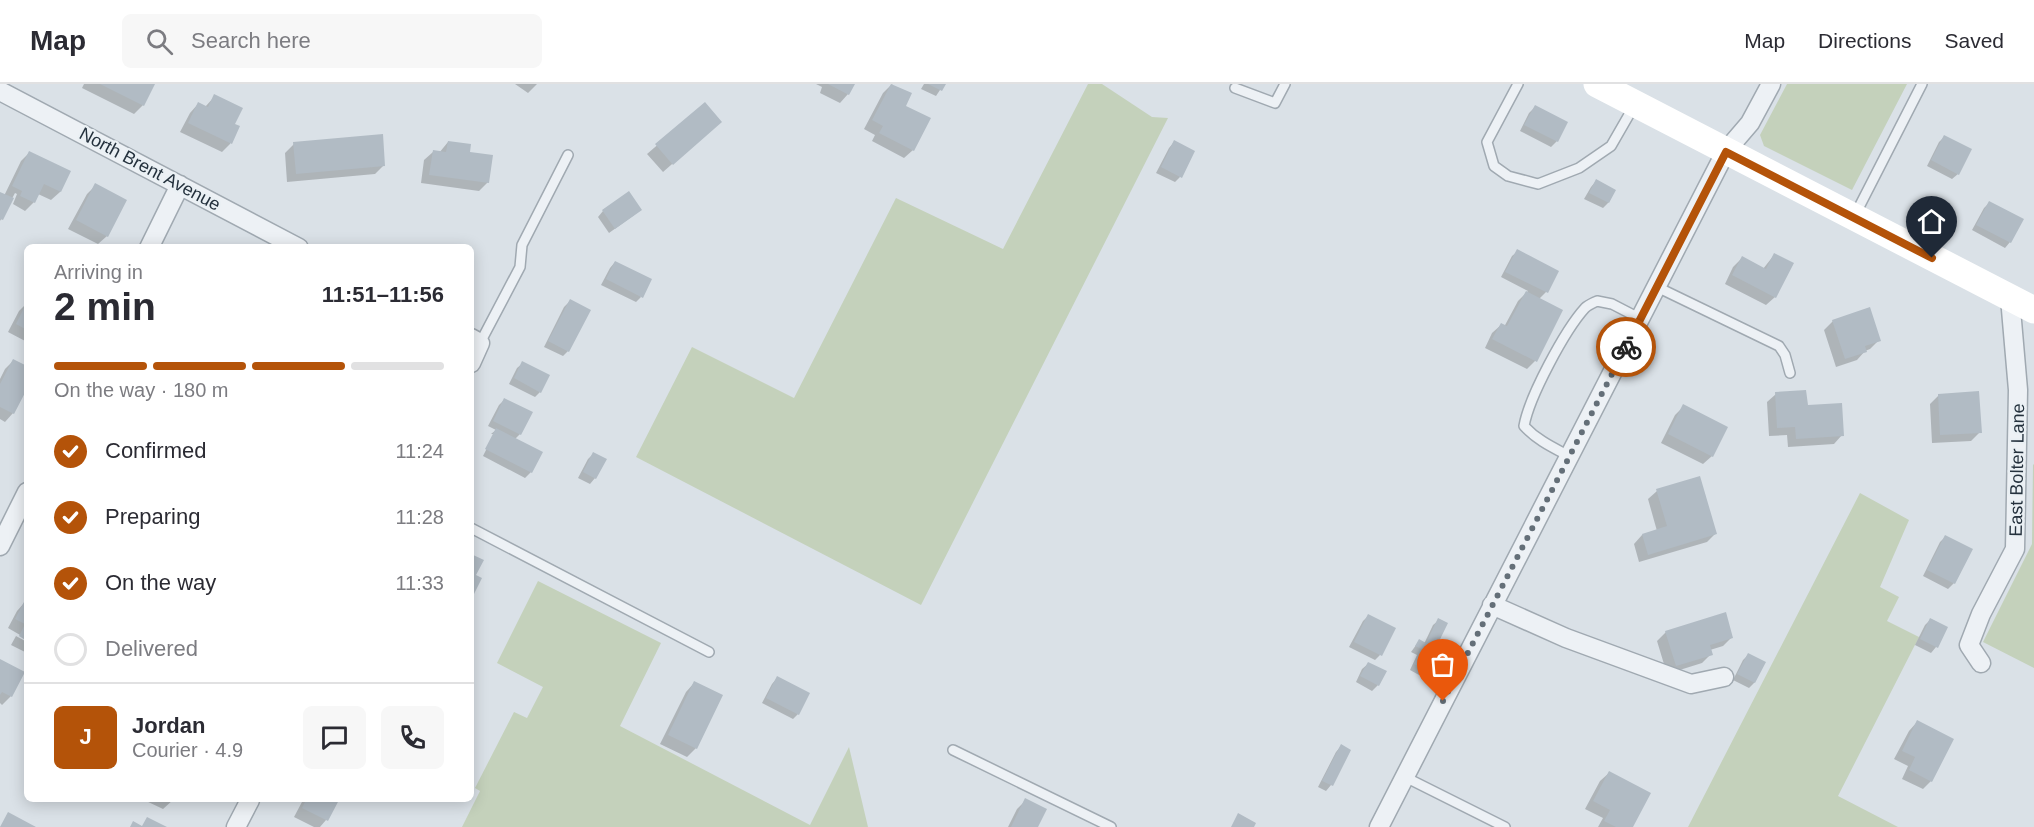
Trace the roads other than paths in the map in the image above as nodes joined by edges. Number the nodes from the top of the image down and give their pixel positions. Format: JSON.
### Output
{"nodes":[{"id":1,"x":1285,"y":84,"type":"edge"},
{"id":2,"x":1518,"y":84,"type":"edge"},
{"id":3,"x":1597,"y":84,"type":"edge"},
{"id":4,"x":1772,"y":84,"type":"edge"},
{"id":5,"x":1922,"y":84,"type":"edge"},
{"id":6,"x":1235,"y":88,"type":"dead end"},
{"id":7,"x":0,"y":91,"type":"edge"},
{"id":8,"x":1635,"y":104,"type":"junction"},
{"id":9,"x":1726,"y":152,"type":"junction"},
{"id":10,"x":568,"y":154,"type":"dead end"},
{"id":11,"x":180,"y":185,"type":"junction"},
{"id":12,"x":1854,"y":217,"type":"junction"},
{"id":13,"x":151,"y":244,"type":"edge"},
{"id":14,"x":291,"y":244,"type":"edge"},
{"id":15,"x":1657,"y":287,"type":"junction"},
{"id":16,"x":2022,"y":304,"type":"edge"},
{"id":17,"x":1641,"y":319,"type":"junction"},
{"id":18,"x":476,"y":340,"type":"edge"},
{"id":19,"x":1790,"y":373,"type":"dead end"},
{"id":20,"x":1569,"y":456,"type":"junction"},
{"id":21,"x":24,"y":498,"type":"edge"},
{"id":22,"x":474,"y":530,"type":"edge"},
{"id":23,"x":0,"y":546,"type":"edge"},
{"id":24,"x":1492,"y":605,"type":"junction"},
{"id":25,"x":709,"y":652,"type":"dead end"},
{"id":26,"x":1981,"y":663,"type":"dead end"},
{"id":27,"x":1724,"y":677,"type":"dead end"},
{"id":28,"x":953,"y":750,"type":"dead end"},
{"id":29,"x":1405,"y":777,"type":"junction"},
{"id":30,"x":249,"y":802,"type":"edge"},
{"id":31,"x":236,"y":827,"type":"edge"},
{"id":32,"x":1111,"y":827,"type":"edge"},
{"id":33,"x":1379,"y":827,"type":"edge"},
{"id":34,"x":1505,"y":827,"type":"edge"}],
"edges":[{"from":1,"to":6,"type":"lane"},
{"from":2,"to":8,"type":"lane"},
{"from":3,"to":8,"type":"street"},
{"from":4,"to":9,"type":"street"},
{"from":5,"to":12,"type":"lane"},
{"from":7,"to":11,"type":"street","name":"North Brent Avenue"},
{"from":8,"to":9,"type":"street"},
{"from":9,"to":12,"type":"street"},
{"from":9,"to":15,"type":"street"},
{"from":10,"to":18,"type":"lane"},
{"from":11,"to":13,"type":"street"},
{"from":11,"to":14,"type":"street","name":"North Brent Avenue"},
{"from":12,"to":16,"type":"street"},
{"from":15,"to":17,"type":"street"},
{"from":15,"to":19,"type":"lane"},
{"from":16,"to":26,"type":"street","name":"East Bolter Lane"},
{"from":17,"to":20,"type":"street"},
{"from":17,"to":20,"type":"lane"},
{"from":20,"to":24,"type":"street"},
{"from":21,"to":23,"type":"street"},
{"from":22,"to":25,"type":"lane"},
{"from":24,"to":27,"type":"street"},
{"from":24,"to":29,"type":"street"},
{"from":28,"to":32,"type":"lane"},
{"from":29,"to":33,"type":"street"},
{"from":29,"to":34,"type":"lane"},
{"from":30,"to":31,"type":"street"}]}
